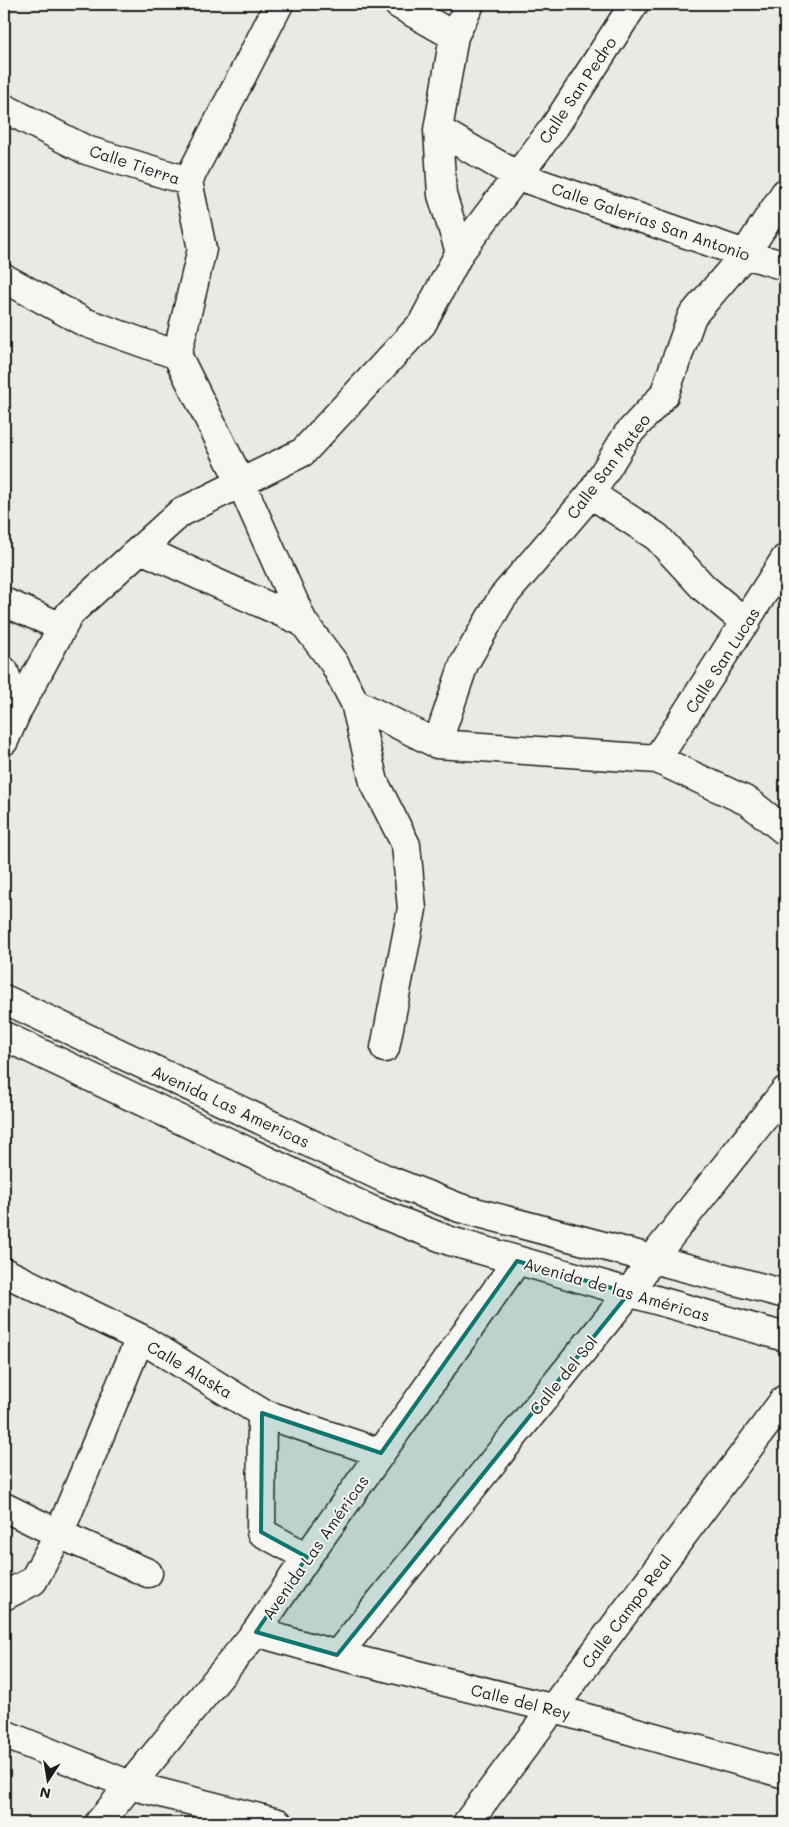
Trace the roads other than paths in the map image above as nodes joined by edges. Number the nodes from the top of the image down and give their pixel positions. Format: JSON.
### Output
{"nodes":[{"id":1,"x":279,"y":4,"type":"edge"},
{"id":2,"x":398,"y":4,"type":"edge"},
{"id":3,"x":470,"y":4,"type":"edge"},
{"id":4,"x":634,"y":4,"type":"edge"},
{"id":5,"x":454,"y":36,"type":"junction"},
{"id":6,"x":4,"y":108,"type":"edge"},
{"id":7,"x":438,"y":130,"type":"junction"},
{"id":8,"x":518,"y":176,"type":"junction"},
{"id":9,"x":188,"y":181,"type":"junction"},
{"id":10,"x":785,"y":193,"type":"edge"},
{"id":11,"x":460,"y":252,"type":"junction"},
{"id":12,"x":745,"y":254,"type":"junction"},
{"id":13,"x":785,"y":266,"type":"edge"},
{"id":14,"x":4,"y":278,"type":"edge"},
{"id":15,"x":177,"y":355,"type":"junction"},
{"id":16,"x":241,"y":483,"type":"junction"},
{"id":17,"x":591,"y":494,"type":"junction"},
{"id":18,"x":141,"y":549,"type":"junction"},
{"id":19,"x":785,"y":560,"type":"edge"},
{"id":20,"x":4,"y":602,"type":"edge"},
{"id":21,"x":303,"y":622,"type":"junction"},
{"id":22,"x":746,"y":623,"type":"junction"},
{"id":23,"x":62,"y":627,"type":"junction"},
{"id":24,"x":4,"y":671,"type":"edge"},
{"id":25,"x":355,"y":703,"type":"junction"},
{"id":26,"x":18,"y":709,"type":"junction"},
{"id":27,"x":4,"y":741,"type":"edge"},
{"id":28,"x":437,"y":744,"type":"junction"},
{"id":29,"x":658,"y":759,"type":"junction"},
{"id":30,"x":785,"y":830,"type":"edge"},
{"id":31,"x":4,"y":999,"type":"edge"},
{"id":32,"x":4,"y":1036,"type":"edge"},
{"id":33,"x":385,"y":1048,"type":"dead end"},
{"id":34,"x":785,"y":1091,"type":"edge"},
{"id":35,"x":450,"y":1241,"type":"joint"},
{"id":36,"x":652,"y":1259,"type":"junction"},
{"id":37,"x":518,"y":1261,"type":"junction"},
{"id":38,"x":4,"y":1272,"type":"edge"},
{"id":39,"x":629,"y":1293,"type":"junction"},
{"id":40,"x":785,"y":1294,"type":"edge"},
{"id":41,"x":785,"y":1337,"type":"edge"},
{"id":42,"x":140,"y":1338,"type":"junction"},
{"id":43,"x":785,"y":1399,"type":"edge"},
{"id":44,"x":262,"y":1413,"type":"junction"},
{"id":45,"x":381,"y":1453,"type":"junction"},
{"id":46,"x":4,"y":1506,"type":"edge"},
{"id":47,"x":59,"y":1534,"type":"junction"},
{"id":48,"x":306,"y":1556,"type":"junction"},
{"id":49,"x":148,"y":1573,"type":"dead end"},
{"id":50,"x":4,"y":1596,"type":"edge"},
{"id":51,"x":256,"y":1632,"type":"junction"},
{"id":52,"x":338,"y":1655,"type":"junction"},
{"id":53,"x":552,"y":1708,"type":"junction"},
{"id":54,"x":4,"y":1734,"type":"edge"},
{"id":55,"x":785,"y":1774,"type":"edge"},
{"id":56,"x":130,"y":1785,"type":"junction"},
{"id":57,"x":99,"y":1823,"type":"edge"},
{"id":58,"x":278,"y":1823,"type":"edge"},
{"id":59,"x":467,"y":1823,"type":"edge"}],
"edges":[{"from":1,"to":9,"type":"street"},
{"from":2,"to":5,"type":"street"},
{"from":3,"to":5,"type":"street"},
{"from":4,"to":8,"type":"street","name":"Calle San Pedro"},
{"from":5,"to":7,"type":"street"},
{"from":6,"to":9,"type":"street","name":"Calle Tierra"},
{"from":7,"to":8,"type":"street","name":"Calle Galerías San Antonio"},
{"from":7,"to":11,"type":"street"},
{"from":8,"to":11,"type":"street","name":"Calle San Pedro"},
{"from":8,"to":12,"type":"street","name":"Calle Galerías San Antonio"},
{"from":9,"to":15,"type":"street","name":"Calle Tierra"},
{"from":10,"to":12,"type":"street","name":"Calle San Mateo"},
{"from":11,"to":16,"type":"street","name":"Calle San Pedro"},
{"from":12,"to":13,"type":"street","name":"Calle Galerías San Antonio"},
{"from":12,"to":17,"type":"street","name":"Calle San Mateo"},
{"from":14,"to":15,"type":"street"},
{"from":15,"to":16,"type":"street"},
{"from":16,"to":18,"type":"street","name":"Calle San Pedro"},
{"from":16,"to":21,"type":"street"},
{"from":17,"to":22,"type":"street"},
{"from":17,"to":28,"type":"street","name":"Calle San Mateo"},
{"from":18,"to":21,"type":"street"},
{"from":18,"to":23,"type":"street","name":"Calle San Pedro"},
{"from":19,"to":22,"type":"street","name":"Calle San Lucas"},
{"from":20,"to":23,"type":"street"},
{"from":21,"to":25,"type":"street"},
{"from":22,"to":29,"type":"street","name":"Calle San Lucas"},
{"from":23,"to":26,"type":"street","name":"Calle San Pedro"},
{"from":24,"to":26,"type":"street"},
{"from":25,"to":28,"type":"street"},
{"from":25,"to":33,"type":"street"},
{"from":26,"to":27,"type":"street","name":"Calle San Pedro"},
{"from":28,"to":29,"type":"street"},
{"from":29,"to":30,"type":"street"},
{"from":31,"to":36,"type":"street","name":"Avenida Las Americas"},
{"from":32,"to":35,"type":"street","name":"Avenida Las Americas"},
{"from":34,"to":36,"type":"street","name":"Calle del Sol"},
{"from":35,"to":37,"type":"street","name":"Avenida de las Américas"},
{"from":36,"to":39,"type":"street","name":"Calle del Sol"},
{"from":36,"to":40,"type":"street"},
{"from":37,"to":39,"type":"street","name":"Avenida de las Américas"},
{"from":37,"to":45,"type":"street","name":"Avenida Las Américas"},
{"from":38,"to":42,"type":"street","name":"Calle Alaska"},
{"from":39,"to":41,"type":"street","name":"Avenida de las Américas"},
{"from":39,"to":52,"type":"street","name":"Calle del Sol"},
{"from":42,"to":44,"type":"street","name":"Calle Alaska"},
{"from":42,"to":47,"type":"street"},
{"from":43,"to":53,"type":"street","name":"Calle Campo Real"},
{"from":44,"to":45,"type":"street","name":"Calle Alaska"},
{"from":44,"to":48,"type":"street"},
{"from":45,"to":48,"type":"street","name":"Avenida Las Américas"},
{"from":46,"to":47,"type":"street"},
{"from":47,"to":49,"type":"street"},
{"from":47,"to":50,"type":"street"},
{"from":48,"to":51,"type":"street","name":"Avenida Las Américas"},
{"from":51,"to":52,"type":"street","name":"Calle del Rey"},
{"from":51,"to":56,"type":"street","name":"Avenida Las Américas"},
{"from":52,"to":53,"type":"street","name":"Calle del Rey"},
{"from":53,"to":55,"type":"street","name":"Calle del Rey"},
{"from":53,"to":59,"type":"street","name":"Calle Campo Real"},
{"from":54,"to":56,"type":"street"},
{"from":56,"to":57,"type":"street","name":"Avenida Las Américas"},
{"from":56,"to":58,"type":"street"}]}
